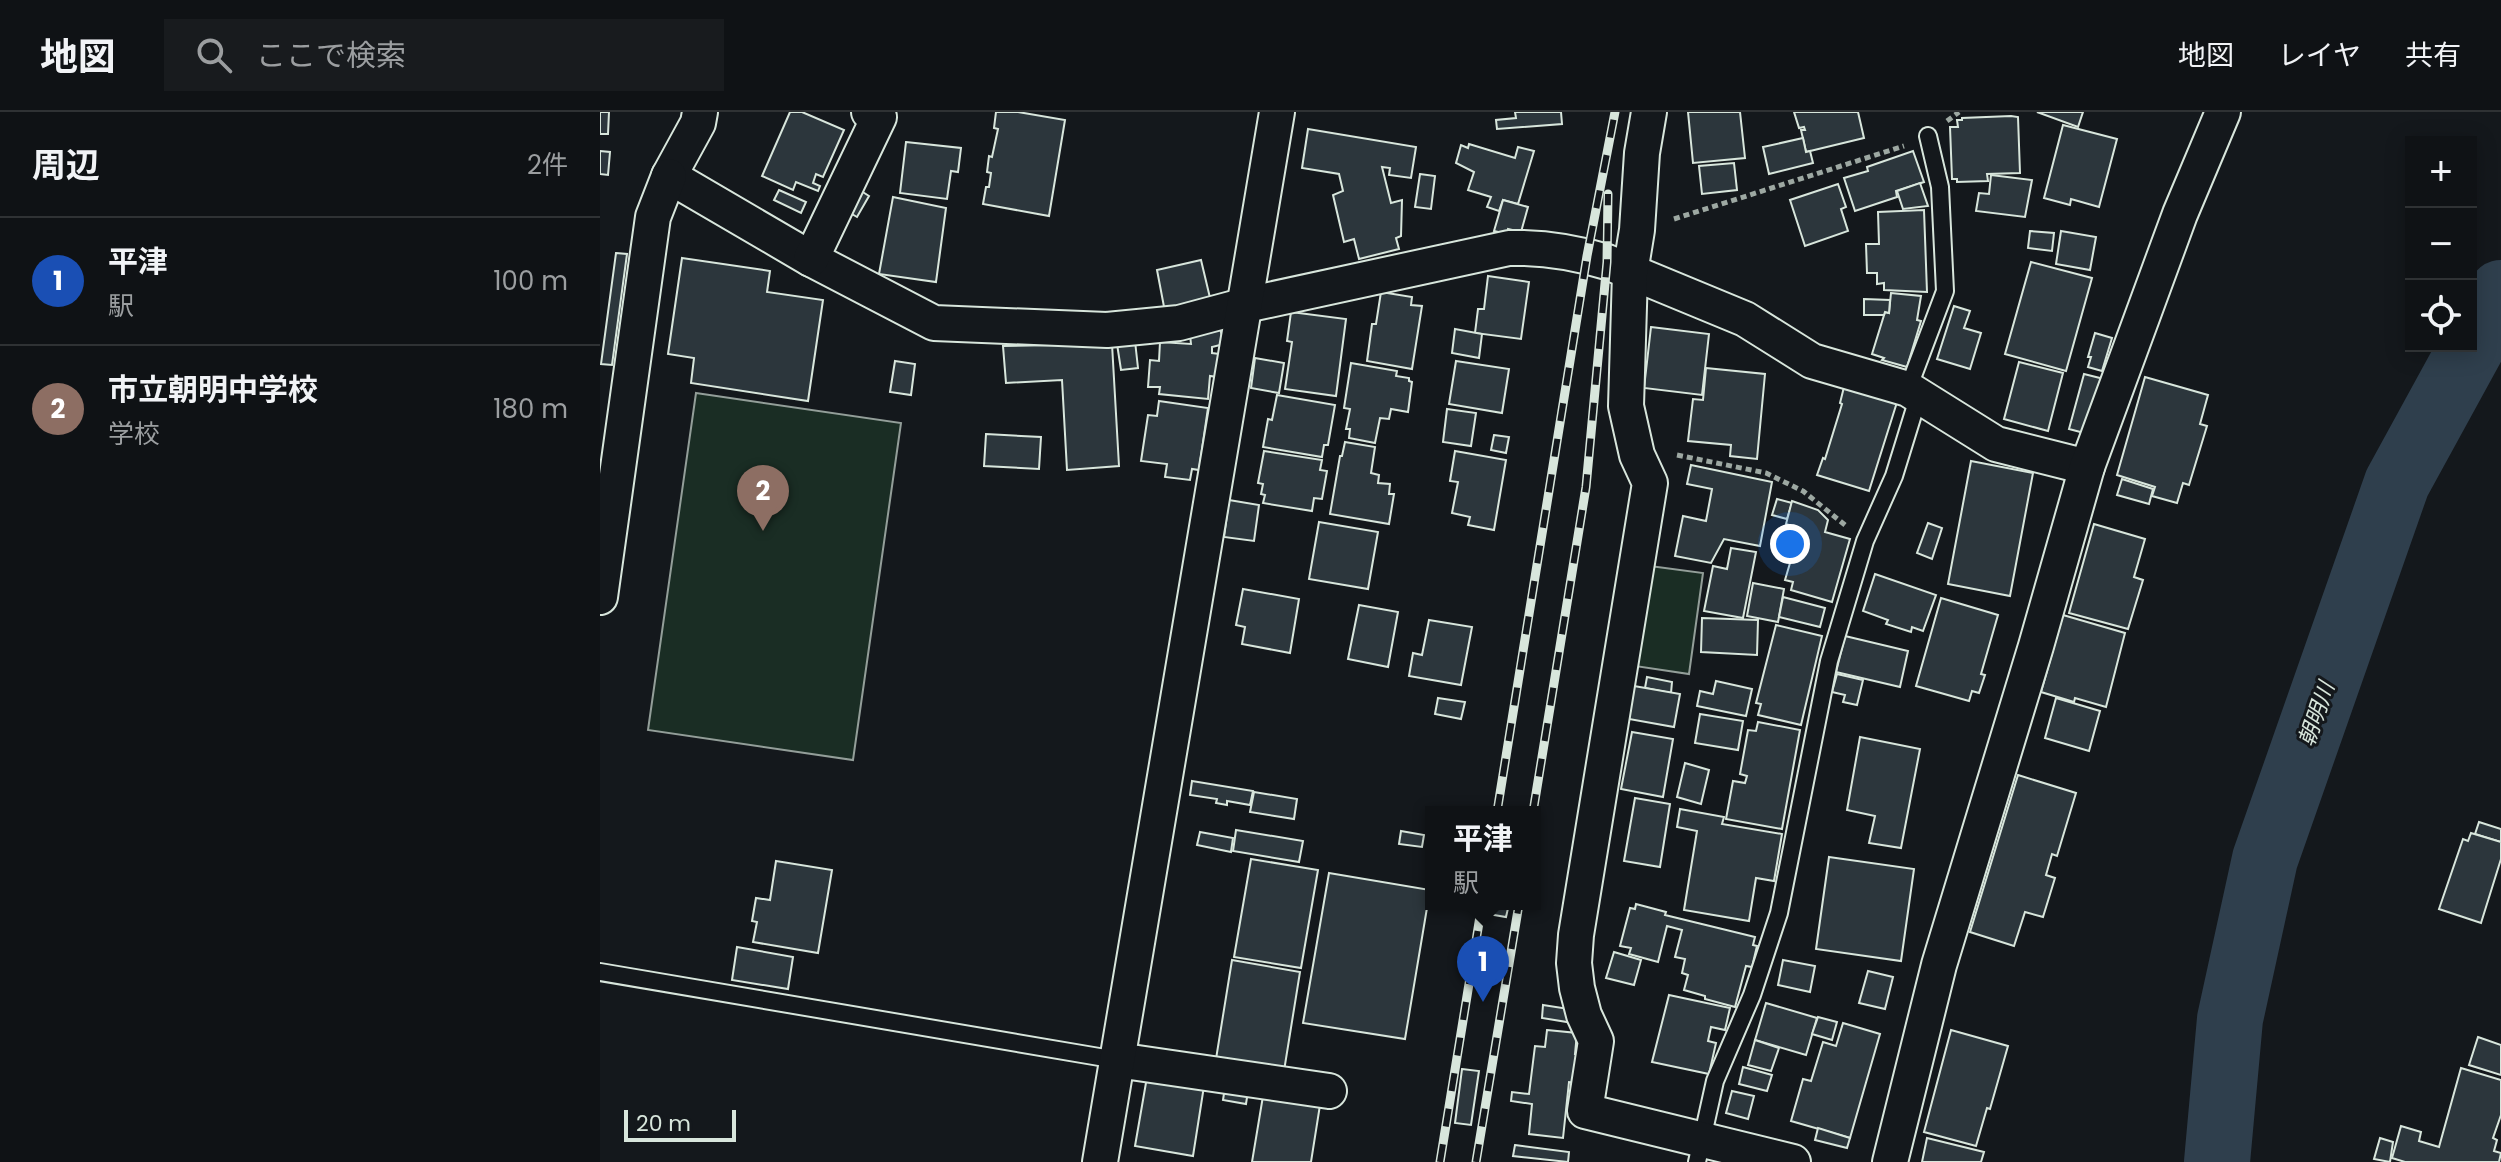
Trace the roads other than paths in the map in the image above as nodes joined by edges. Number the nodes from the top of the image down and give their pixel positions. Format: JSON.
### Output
{"nodes":[{"id":1,"x":700,"y":112,"type":"edge"},
{"id":2,"x":869,"y":112,"type":"edge"},
{"id":3,"x":1277,"y":112,"type":"edge"},
{"id":4,"x":1649,"y":112,"type":"edge"},
{"id":5,"x":2223,"y":112,"type":"edge"},
{"id":6,"x":1928,"y":136,"type":"road end"},
{"id":7,"x":669,"y":176,"type":"junction"},
{"id":8,"x":811,"y":259,"type":"junction"},
{"id":9,"x":1630,"y":273,"type":"junction"},
{"id":10,"x":1246,"y":305,"type":"junction"},
{"id":11,"x":1914,"y":392,"type":"junction"},
{"id":12,"x":2087,"y":467,"type":"junction"},
{"id":13,"x":600,"y":597,"type":"edge"},
{"id":14,"x":600,"y":972,"type":"edge"},
{"id":15,"x":1117,"y":1060,"type":"junction"},
{"id":16,"x":1329,"y":1091,"type":"dead end"},
{"id":17,"x":1700,"y":1151,"type":"edge"},
{"id":18,"x":1100,"y":1162,"type":"edge"},
{"id":19,"x":1793,"y":1162,"type":"edge"},
{"id":20,"x":1890,"y":1162,"type":"edge"}],
"edges":[{"from":1,"to":7,"type":"street"},
{"from":2,"to":8,"type":"street"},
{"from":3,"to":10,"type":"street"},
{"from":4,"to":9,"type":"street"},
{"from":5,"to":12,"type":"street"},
{"from":6,"to":11,"type":"lane"},
{"from":7,"to":8,"type":"street"},
{"from":7,"to":13,"type":"street"},
{"from":8,"to":10,"type":"street"},
{"from":9,"to":10,"type":"street"},
{"from":9,"to":11,"type":"street"},
{"from":9,"to":17,"type":"street"},
{"from":10,"to":15,"type":"street"},
{"from":11,"to":12,"type":"street"},
{"from":11,"to":17,"type":"lane"},
{"from":12,"to":20,"type":"street"},
{"from":14,"to":15,"type":"lane"},
{"from":15,"to":16,"type":"street"},
{"from":15,"to":18,"type":"street"},
{"from":17,"to":19,"type":"street"}]}
